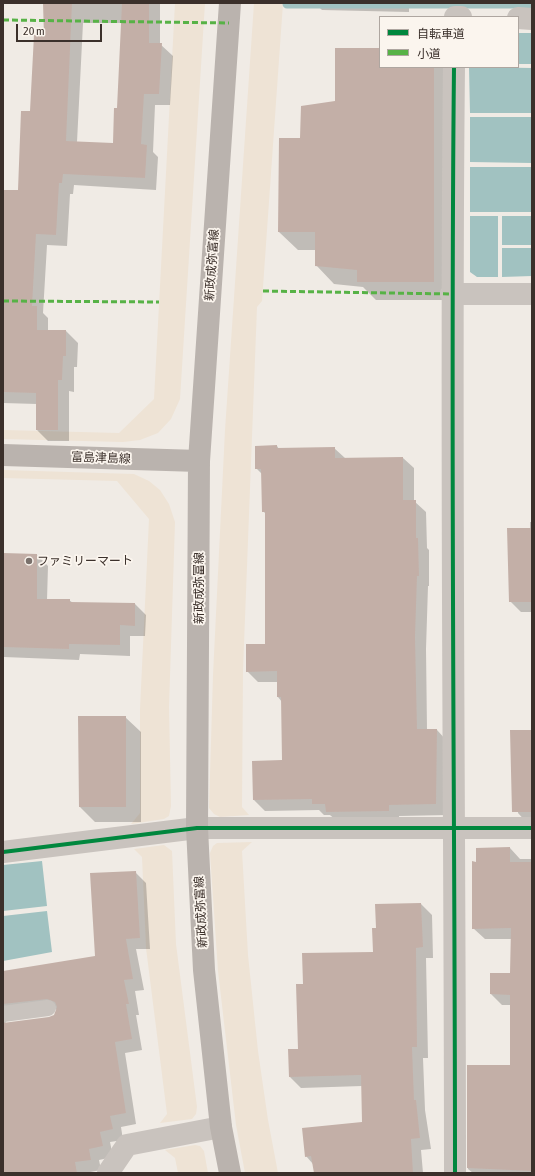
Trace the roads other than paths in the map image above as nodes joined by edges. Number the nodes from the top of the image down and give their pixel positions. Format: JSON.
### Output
{"nodes":[{"id":1,"x":230,"y":3,"type":"edge"},
{"id":2,"x":519,"y":18,"type":"edge"},
{"id":3,"x":532,"y":18,"type":"edge"},
{"id":4,"x":454,"y":68,"type":"edge"},
{"id":5,"x":451,"y":294,"type":"junction"},
{"id":6,"x":532,"y":294,"type":"edge"},
{"id":7,"x":3,"y":455,"type":"edge"},
{"id":8,"x":199,"y":460,"type":"junction"},
{"id":9,"x":197,"y":828,"type":"junction"},
{"id":10,"x":455,"y":828,"type":"junction"},
{"id":11,"x":532,"y":828,"type":"edge"},
{"id":12,"x":3,"y":852,"type":"edge"},
{"id":13,"x":48,"y":1008,"type":"dead end"},
{"id":14,"x":3,"y":1014,"type":"edge"},
{"id":15,"x":221,"y":1127,"type":"junction"},
{"id":16,"x":108,"y":1173,"type":"edge"},
{"id":17,"x":230,"y":1173,"type":"edge"},
{"id":18,"x":455,"y":1173,"type":"edge"}],
"edges":[{"from":1,"to":8,"type":"main road","name":"新政成弥富線"},
{"from":2,"to":3,"type":"street"},
{"from":4,"to":5,"type":"street"},
{"from":5,"to":6,"type":"street"},
{"from":5,"to":10,"type":"street"},
{"from":7,"to":8,"type":"main road","name":"富島津島線"},
{"from":8,"to":9,"type":"main road","name":"新政成弥富線"},
{"from":9,"to":10,"type":"street"},
{"from":9,"to":12,"type":"street"},
{"from":9,"to":15,"type":"main road","name":"新政成弥富線"},
{"from":10,"to":11,"type":"street"},
{"from":10,"to":18,"type":"street"},
{"from":13,"to":14,"type":"lane"},
{"from":15,"to":16,"type":"street"},
{"from":15,"to":17,"type":"main road","name":"新政成弥富線"}]}
